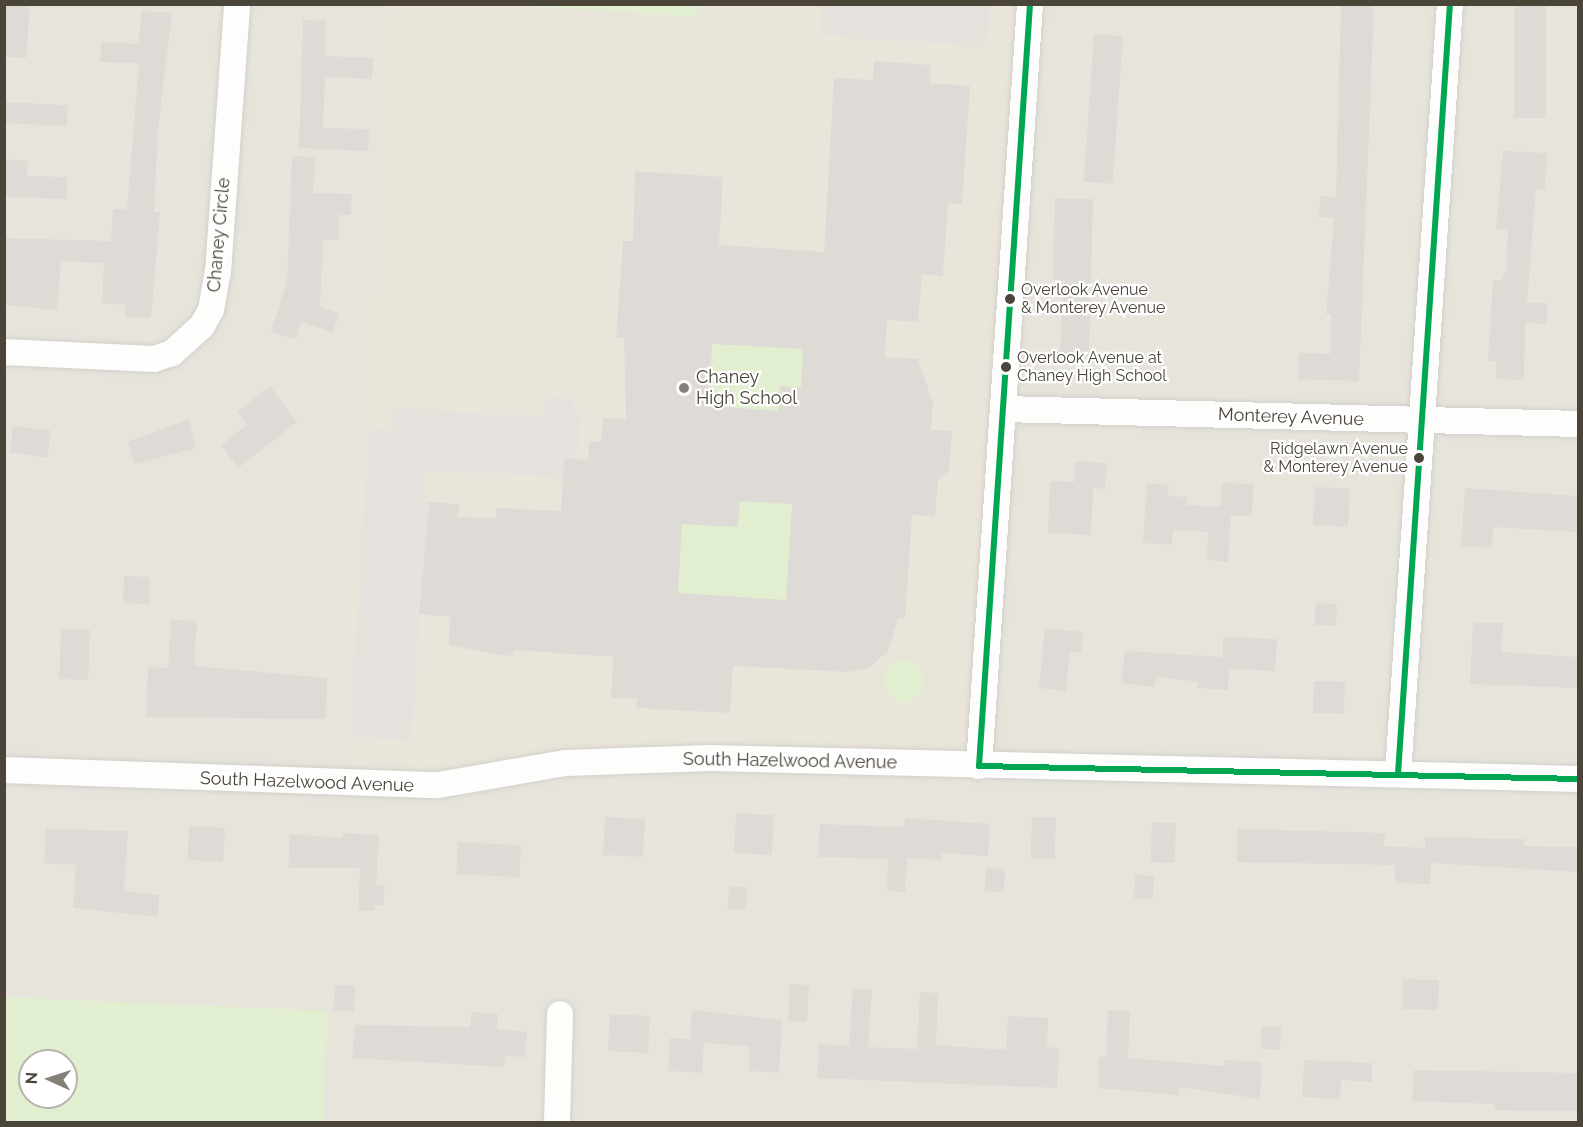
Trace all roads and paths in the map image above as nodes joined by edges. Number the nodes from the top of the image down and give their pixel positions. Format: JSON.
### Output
{"nodes":[{"id":1,"x":237,"y":4,"type":"edge"},
{"id":2,"x":1030,"y":4,"type":"edge"},
{"id":3,"x":1450,"y":4,"type":"edge"},
{"id":4,"x":4,"y":352,"type":"edge"},
{"id":5,"x":1003,"y":409,"type":"junction"},
{"id":6,"x":1422,"y":420,"type":"junction"},
{"id":7,"x":1578,"y":424,"type":"edge"},
{"id":8,"x":979,"y":766,"type":"junction"},
{"id":9,"x":4,"y":770,"type":"edge"},
{"id":10,"x":1398,"y":774,"type":"junction"},
{"id":11,"x":1578,"y":779,"type":"edge"},
{"id":12,"x":560,"y":1014,"type":"dead end"},
{"id":13,"x":557,"y":1122,"type":"edge"}],
"edges":[{"from":1,"to":4,"type":"street","name":"Chaney Circle"},
{"from":2,"to":5,"type":"street"},
{"from":3,"to":6,"type":"street"},
{"from":5,"to":6,"type":"street","name":"Monterey Avenue"},
{"from":5,"to":8,"type":"street"},
{"from":6,"to":7,"type":"street","name":"Monterey Avenue"},
{"from":6,"to":10,"type":"street"},
{"from":8,"to":9,"type":"street","name":"South Hazelwood Avenue"},
{"from":8,"to":10,"type":"street","name":"South Hazelwood Avenue"},
{"from":10,"to":11,"type":"street","name":"South Hazelwood Avenue"},
{"from":12,"to":13,"type":"street"}]}
